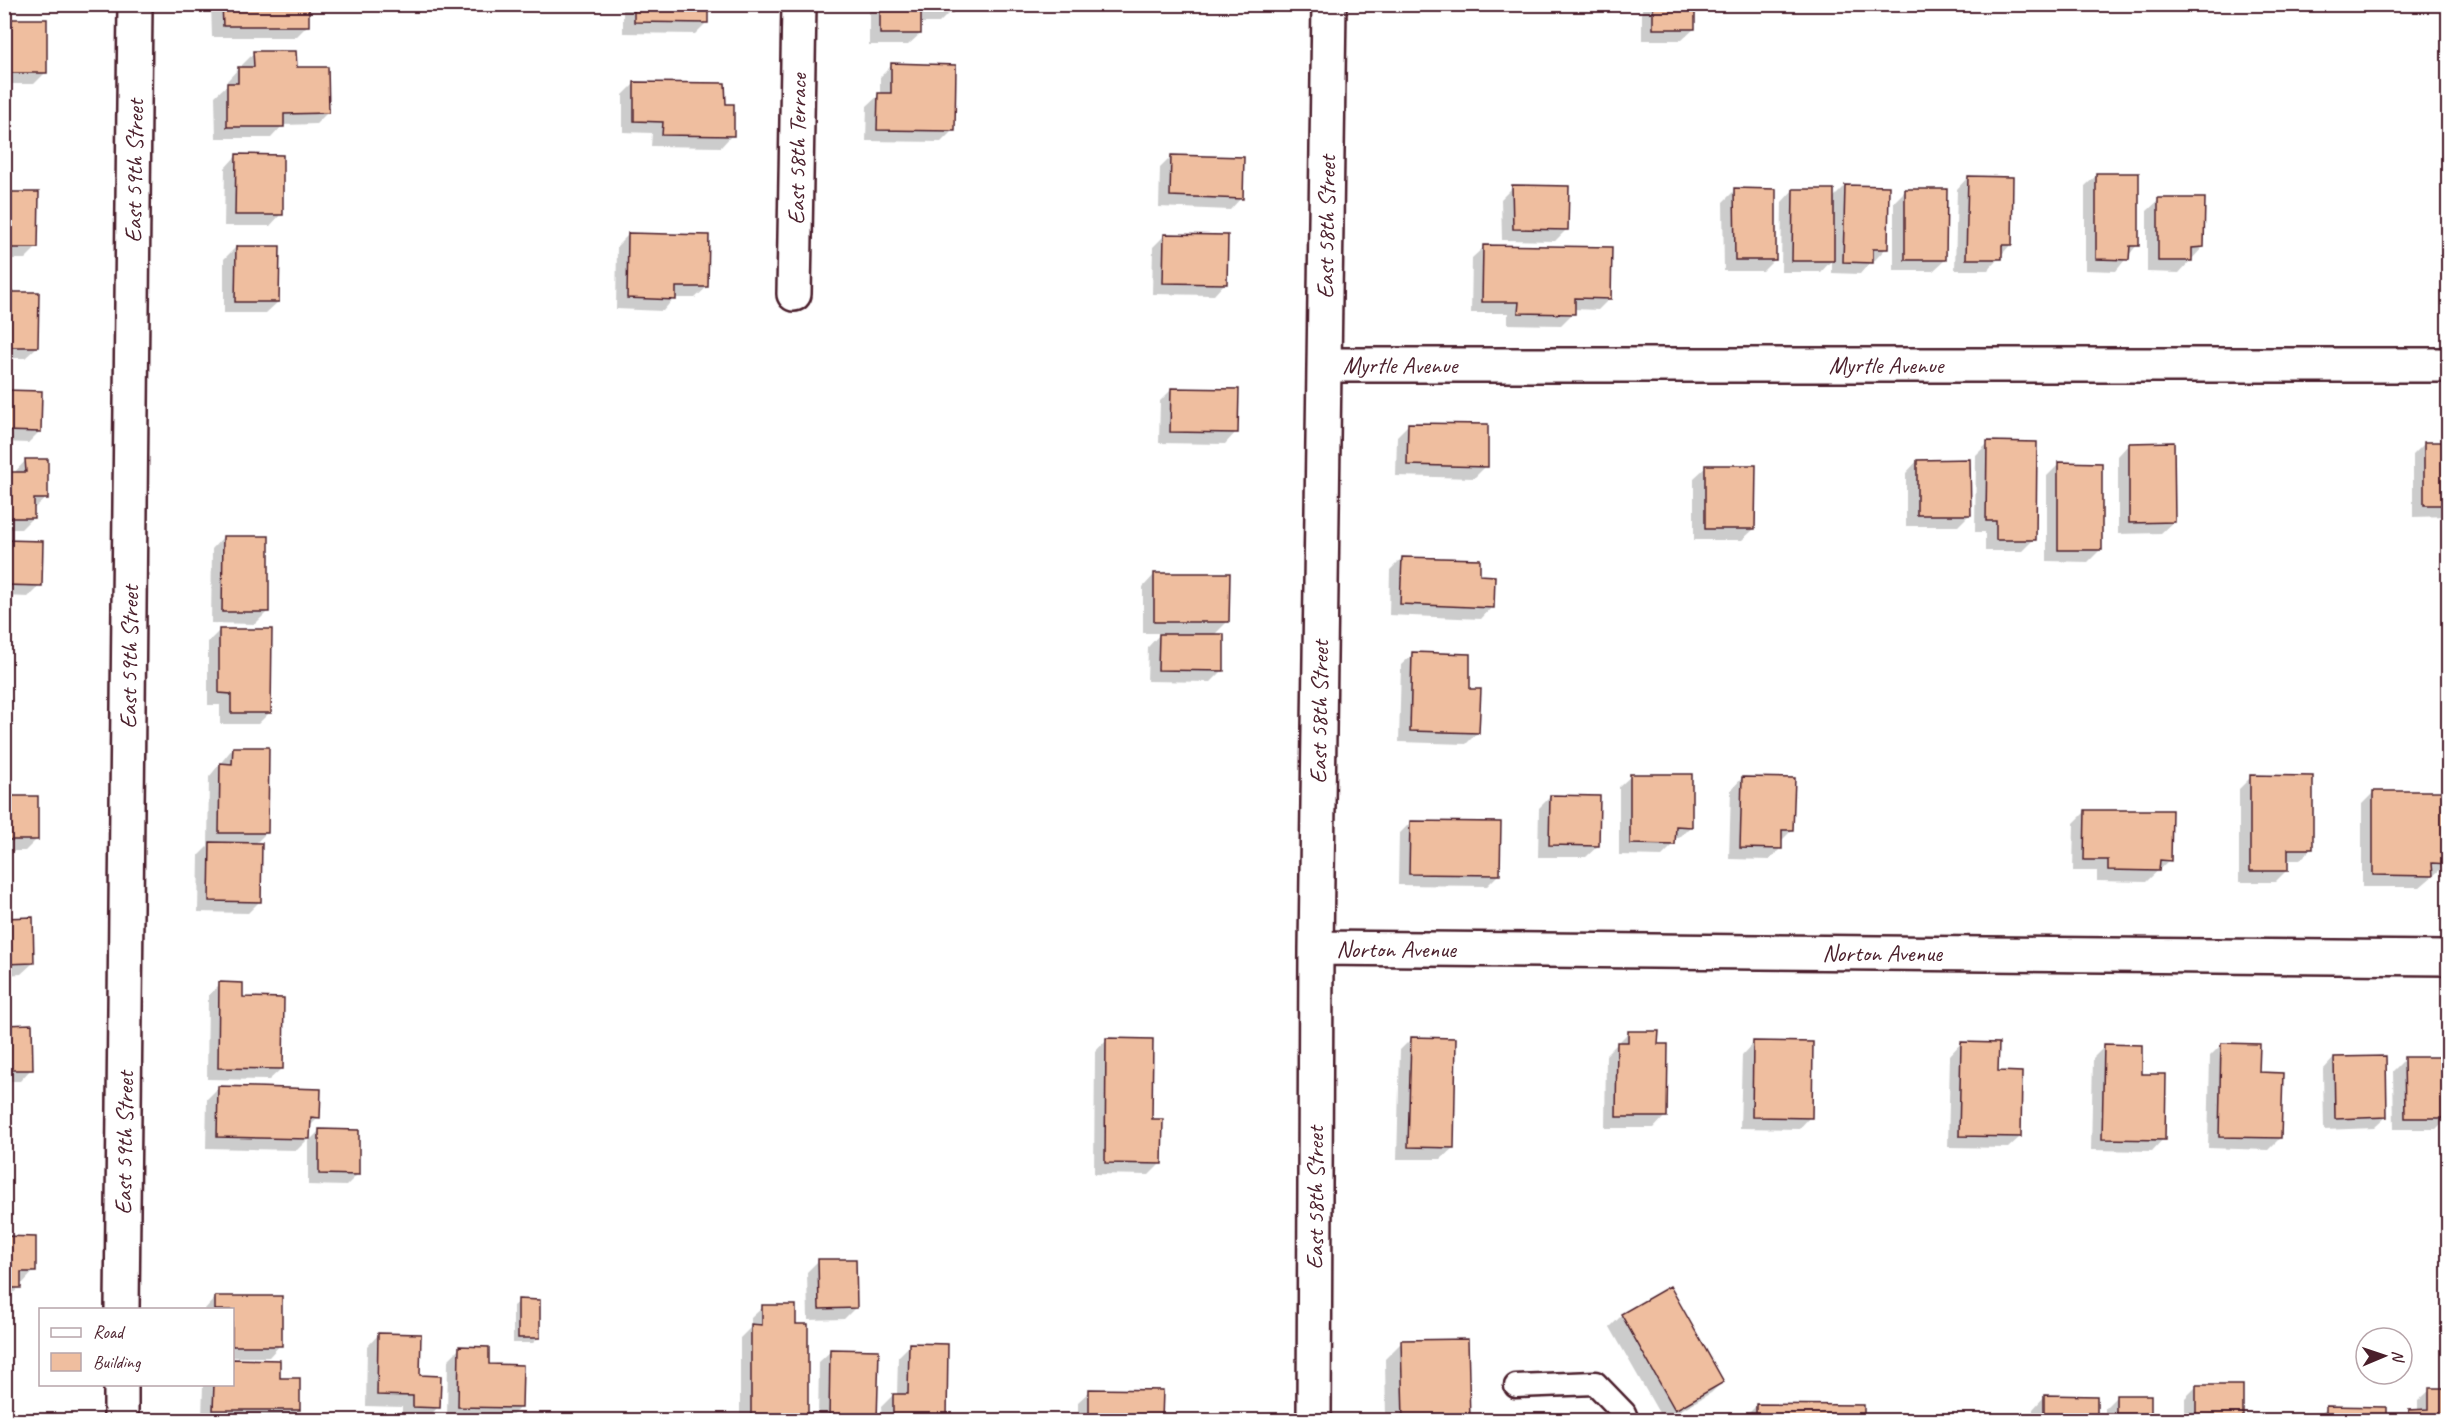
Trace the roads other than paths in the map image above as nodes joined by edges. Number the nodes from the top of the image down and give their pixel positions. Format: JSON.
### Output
{"nodes":[{"id":1,"x":135,"y":4,"type":"edge"},
{"id":2,"x":799,"y":4,"type":"edge"},
{"id":3,"x":1329,"y":4,"type":"edge"},
{"id":4,"x":794,"y":294,"type":"dead end"},
{"id":5,"x":1324,"y":365,"type":"junction"},
{"id":6,"x":2448,"y":365,"type":"edge"},
{"id":7,"x":1316,"y":948,"type":"junction"},
{"id":8,"x":2448,"y":958,"type":"edge"},
{"id":9,"x":122,"y":1308,"type":"edge"},
{"id":10,"x":121,"y":1386,"type":"edge"},
{"id":11,"x":1516,"y":1386,"type":"dead end"},
{"id":12,"x":121,"y":1420,"type":"edge"},
{"id":13,"x":1314,"y":1420,"type":"edge"},
{"id":14,"x":1628,"y":1420,"type":"edge"}],
"edges":[{"from":1,"to":9,"type":"street","name":"East 59th Street"},
{"from":2,"to":4,"type":"street","name":"East 58th Terrace"},
{"from":3,"to":5,"type":"street","name":"East 58th Street"},
{"from":5,"to":6,"type":"street","name":"Myrtle Avenue"},
{"from":5,"to":7,"type":"street","name":"East 58th Street"},
{"from":7,"to":8,"type":"street","name":"Norton Avenue"},
{"from":7,"to":13,"type":"street","name":"East 58th Street"},
{"from":10,"to":12,"type":"street"},
{"from":11,"to":14,"type":"lane"}]}
